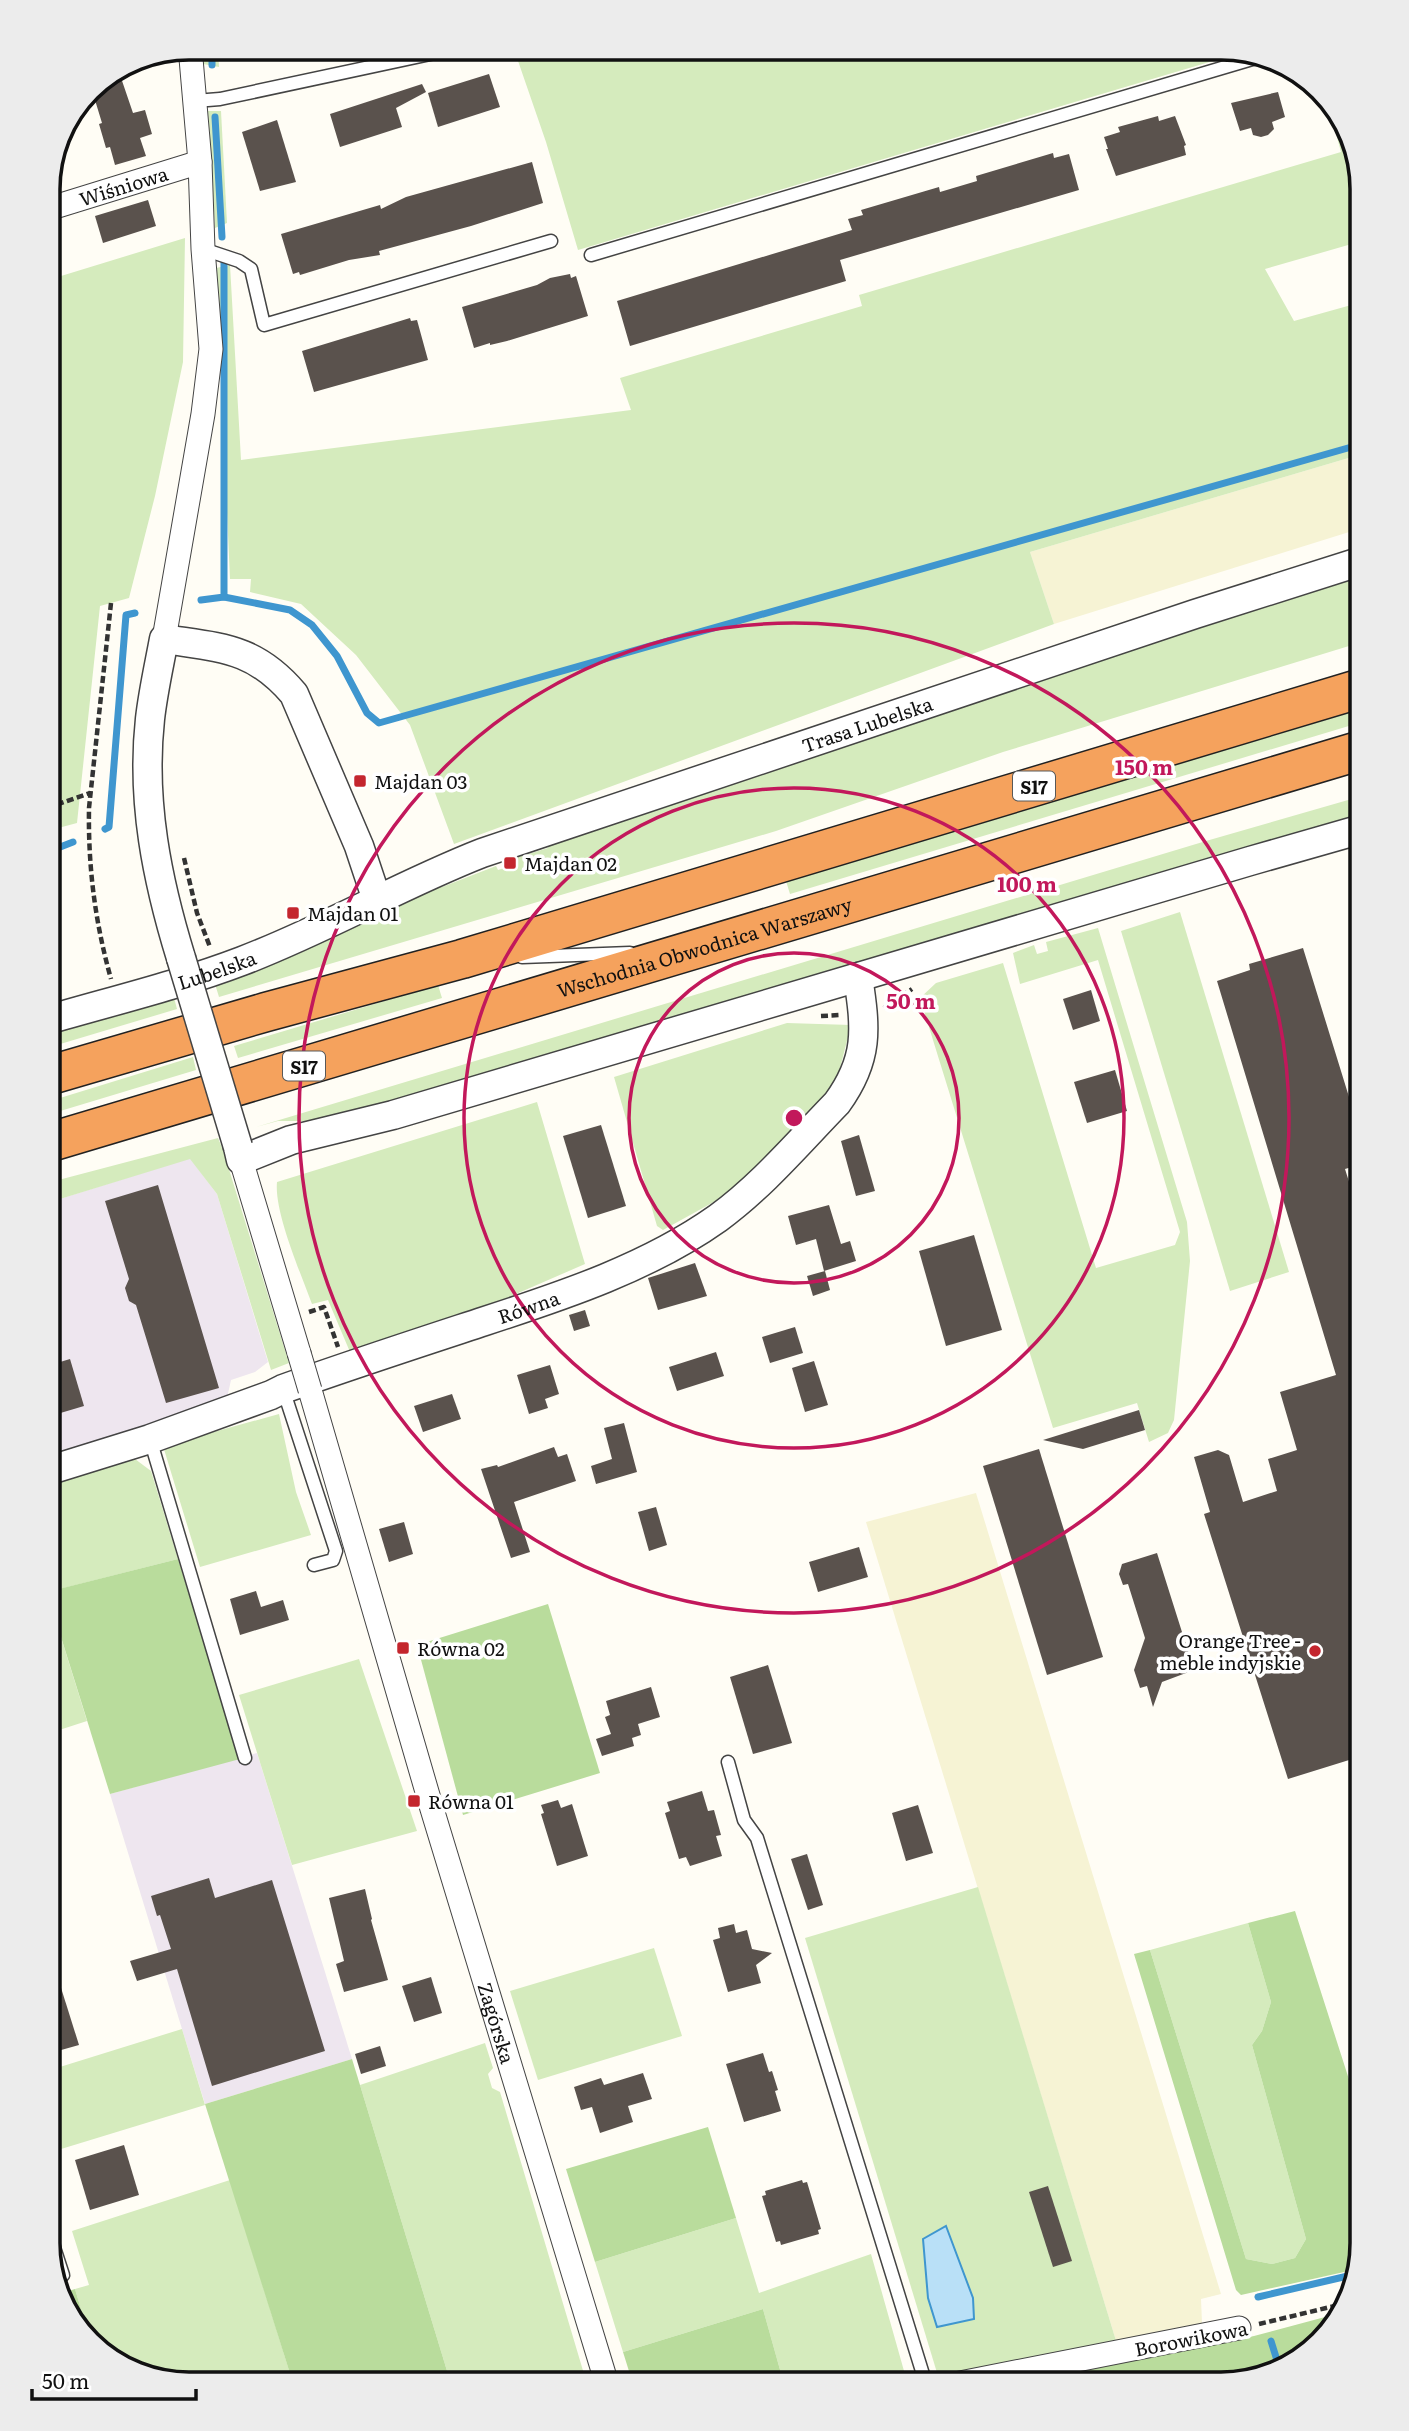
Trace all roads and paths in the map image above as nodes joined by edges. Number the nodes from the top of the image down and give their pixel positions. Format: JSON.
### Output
{"nodes":[{"id":1,"x":191,"y":60,"type":"edge"},
{"id":2,"x":402,"y":60,"type":"edge"},
{"id":3,"x":1243,"y":62,"type":"edge"},
{"id":4,"x":195,"y":101,"type":"junction"},
{"id":5,"x":200,"y":162,"type":"junction"},
{"id":6,"x":60,"y":205,"type":"edge"},
{"id":7,"x":551,"y":242,"type":"dead end"},
{"id":8,"x":203,"y":249,"type":"junction"},
{"id":9,"x":591,"y":255,"type":"dead end"},
{"id":10,"x":1350,"y":565,"type":"edge"},
{"id":11,"x":111,"y":603,"type":"dead end"},
{"id":12,"x":164,"y":639,"type":"junction"},
{"id":13,"x":1350,"y":692,"type":"edge"},
{"id":14,"x":1350,"y":754,"type":"edge"},
{"id":15,"x":90,"y":793,"type":"junction"},
{"id":16,"x":60,"y":803,"type":"edge"},
{"id":17,"x":1350,"y":833,"type":"edge"},
{"id":18,"x":377,"y":901,"type":"junction"},
{"id":19,"x":197,"y":913,"type":"dead end"},
{"id":20,"x":690,"y":951,"type":"junction"},
{"id":21,"x":213,"y":954,"type":"dead end"},
{"id":22,"x":462,"y":959,"type":"junction"},
{"id":23,"x":858,"y":977,"type":"junction"},
{"id":24,"x":117,"y":1000,"type":"junction"},
{"id":25,"x":60,"y":1016,"type":"edge"},
{"id":26,"x":819,"y":1016,"type":"dead end"},
{"id":27,"x":864,"y":1016,"type":"junction"},
{"id":28,"x":60,"y":1072,"type":"edge"},
{"id":29,"x":60,"y":1139,"type":"edge"},
{"id":30,"x":239,"y":1154,"type":"junction"},
{"id":31,"x":314,"y":1310,"type":"dead end"},
{"id":32,"x":336,"y":1342,"type":"dead end"},
{"id":33,"x":297,"y":1390,"type":"junction"},
{"id":34,"x":150,"y":1439,"type":"junction"},
{"id":35,"x":60,"y":1467,"type":"edge"},
{"id":36,"x":314,"y":1565,"type":"dead end"},
{"id":37,"x":246,"y":1758,"type":"dead end"},
{"id":38,"x":728,"y":1762,"type":"dead end"},
{"id":39,"x":1332,"y":2306,"type":"edge"},
{"id":40,"x":1239,"y":2328,"type":"joint"},
{"id":41,"x":603,"y":2371,"type":"edge"},
{"id":42,"x":922,"y":2372,"type":"edge"},
{"id":43,"x":1017,"y":2372,"type":"edge"}],
"edges":[{"from":1,"to":4,"type":"street"},
{"from":2,"to":4,"type":"lane"},
{"from":3,"to":9,"type":"lane"},
{"from":4,"to":5,"type":"street"},
{"from":5,"to":6,"type":"street","name":"Wiśniowa"},
{"from":5,"to":8,"type":"street"},
{"from":7,"to":8,"type":"lane"},
{"from":8,"to":12,"type":"street"},
{"from":10,"to":18,"type":"street","name":"Trasa Lubelska"},
{"from":11,"to":15,"type":"path"},
{"from":12,"to":18,"type":"street"},
{"from":12,"to":30,"type":"street","bridge":true},
{"from":13,"to":22,"type":"highway","number":"S17"},
{"from":14,"to":20,"type":"highway","name":"Wschodnia Obwodnica Warszawy","number":"S17"},
{"from":15,"to":16,"type":"path"},
{"from":15,"to":24,"type":"path"},
{"from":17,"to":23,"type":"street"},
{"from":18,"to":24,"type":"street","name":"Lubelska"},
{"from":19,"to":21,"type":"path"},
{"from":20,"to":22,"type":"lane"},
{"from":20,"to":29,"type":"highway","name":"Wschodnia Obwodnica Warszawy","number":"S17"},
{"from":22,"to":28,"type":"highway","number":"S17"},
{"from":23,"to":27,"type":"street","name":"Równa"},
{"from":23,"to":30,"type":"street"},
{"from":24,"to":25,"type":"street","name":"Lubelska"},
{"from":26,"to":27,"type":"path"},
{"from":27,"to":33,"type":"street","name":"Równa"},
{"from":30,"to":33,"type":"street","name":"Zagórska","bridge":true},
{"from":31,"to":32,"type":"path"},
{"from":33,"to":34,"type":"street","name":"Równa"},
{"from":33,"to":36,"type":"lane"},
{"from":33,"to":41,"type":"street","name":"Zagórska"},
{"from":34,"to":35,"type":"street","name":"Równa"},
{"from":34,"to":37,"type":"lane"},
{"from":38,"to":42,"type":"lane"},
{"from":39,"to":40,"type":"path","name":"Borowikowa"},
{"from":40,"to":43,"type":"street","name":"Borowikowa"}]}
